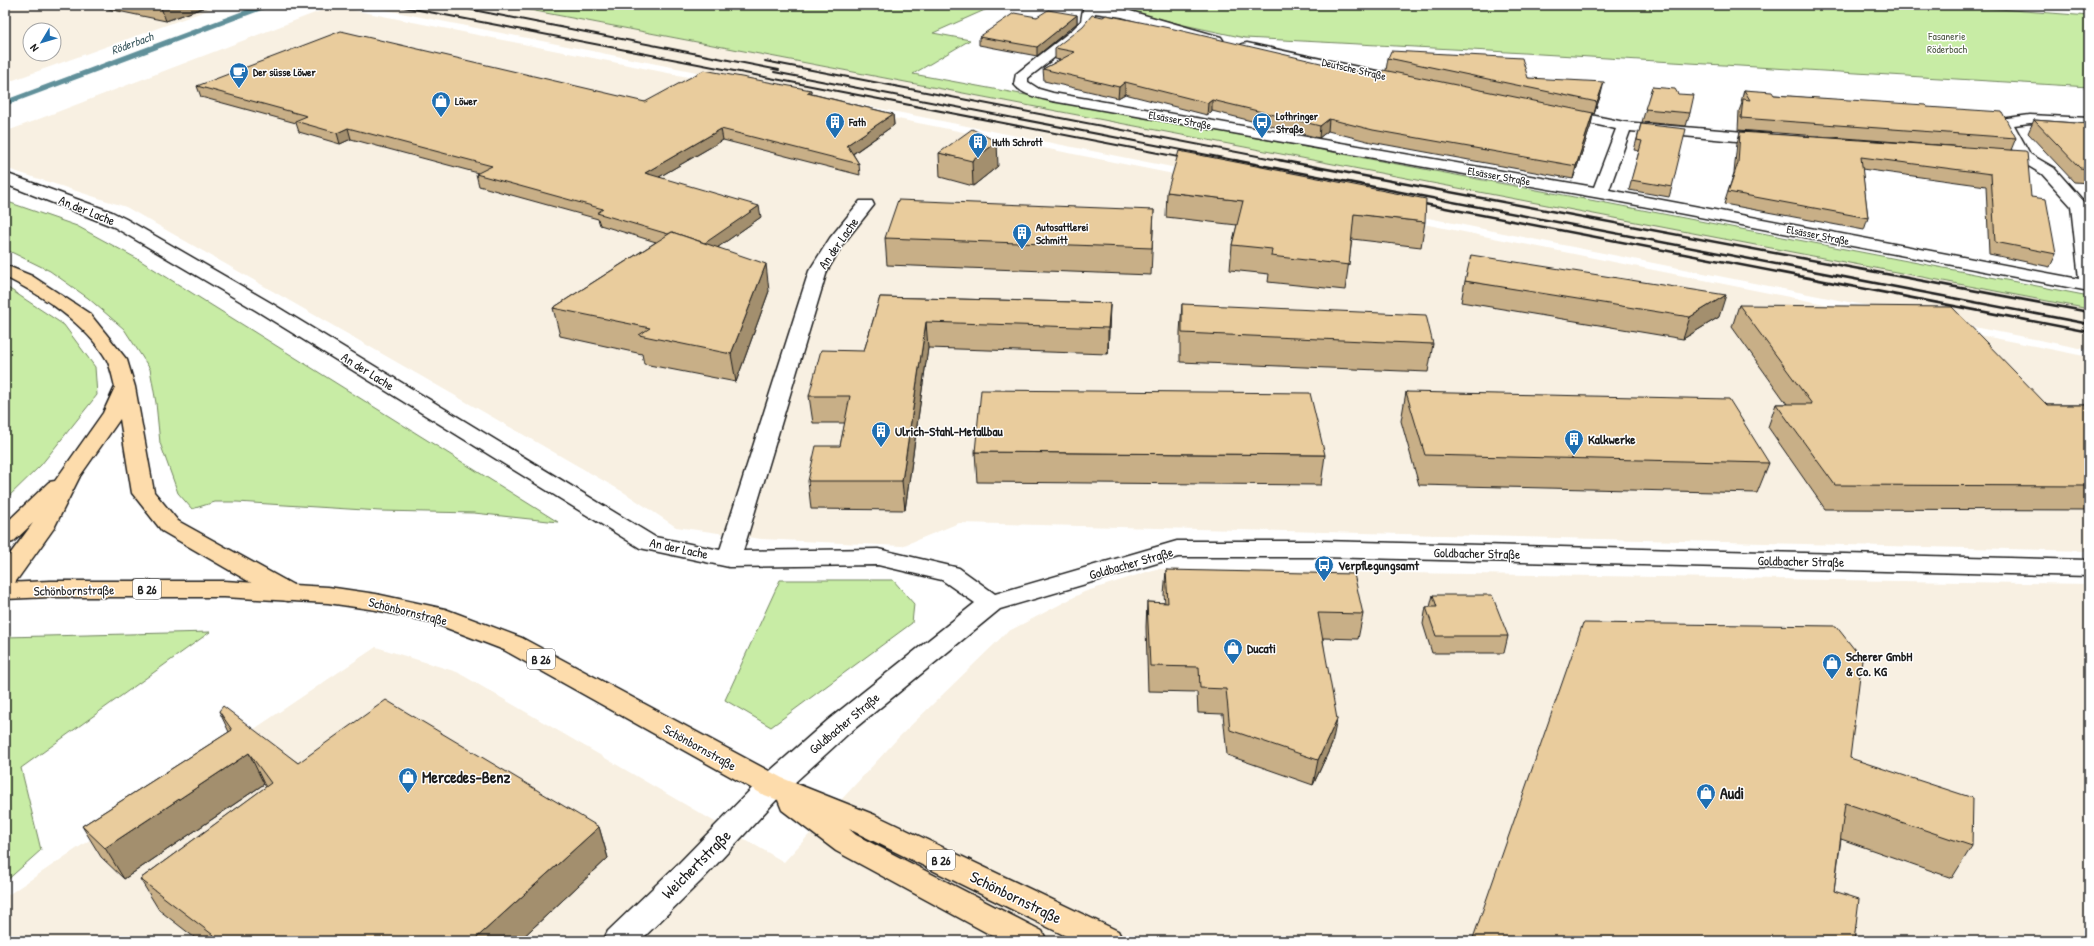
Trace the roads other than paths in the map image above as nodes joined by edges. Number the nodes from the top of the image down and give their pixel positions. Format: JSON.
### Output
{"nodes":[{"id":1,"x":1087,"y":7,"type":"edge"},
{"id":2,"x":1423,"y":85,"type":"edge"},
{"id":3,"x":1547,"y":110,"type":"edge"},
{"id":4,"x":2089,"y":122,"type":"edge"},
{"id":5,"x":1624,"y":126,"type":"junction"},
{"id":6,"x":1781,"y":140,"type":"edge"},
{"id":7,"x":1984,"y":154,"type":"edge"},
{"id":8,"x":2024,"y":157,"type":"junction"},
{"id":9,"x":5,"y":178,"type":"edge"},
{"id":10,"x":1600,"y":193,"type":"junction"},
{"id":11,"x":866,"y":205,"type":"dead end"},
{"id":12,"x":2084,"y":205,"type":"edge"},
{"id":13,"x":5,"y":270,"type":"edge"},
{"id":14,"x":2089,"y":286,"type":"edge"},
{"id":15,"x":125,"y":387,"type":"junction"},
{"id":16,"x":69,"y":475,"type":"junction"},
{"id":17,"x":5,"y":537,"type":"edge"},
{"id":18,"x":729,"y":558,"type":"junction"},
{"id":19,"x":2089,"y":568,"type":"edge"},
{"id":20,"x":5,"y":578,"type":"edge"},
{"id":21,"x":5,"y":592,"type":"edge"},
{"id":22,"x":288,"y":593,"type":"junction"},
{"id":23,"x":991,"y":603,"type":"junction"},
{"id":24,"x":772,"y":786,"type":"junction"},
{"id":25,"x":619,"y":941,"type":"edge"},
{"id":26,"x":1031,"y":941,"type":"edge"},
{"id":27,"x":1107,"y":941,"type":"edge"}],
"edges":[{"from":1,"to":2,"type":"street","name":"Deutsche Straße"},
{"from":1,"to":10,"type":"street","name":"Elsässer Straße"},
{"from":3,"to":5,"type":"street"},
{"from":4,"to":8,"type":"street"},
{"from":5,"to":6,"type":"street"},
{"from":5,"to":10,"type":"street"},
{"from":7,"to":8,"type":"street"},
{"from":8,"to":12,"type":"street"},
{"from":9,"to":18,"type":"street","name":"An der Lache"},
{"from":10,"to":14,"type":"street","name":"Elsässer Straße"},
{"from":11,"to":18,"type":"street","name":"An der Lache"},
{"from":12,"to":14,"type":"street"},
{"from":13,"to":15,"type":"main road"},
{"from":15,"to":16,"type":"main road"},
{"from":15,"to":22,"type":"main road"},
{"from":16,"to":17,"type":"main road"},
{"from":16,"to":20,"type":"main road"},
{"from":18,"to":23,"type":"street","name":"An der Lache"},
{"from":19,"to":23,"type":"street","name":"Goldbacher Straße"},
{"from":21,"to":22,"type":"main road","name":"Schönbornstraße","number":"B 26"},
{"from":22,"to":24,"type":"main road","name":"Schönbornstraße","number":"B 26"},
{"from":23,"to":24,"type":"street","name":"Goldbacher Straße"},
{"from":24,"to":25,"type":"street","name":"Weichertstraße"},
{"from":24,"to":26,"type":"main road","name":"Schönbornstraße","number":"B 26"},
{"from":24,"to":27,"type":"main road","name":"Schönbornstraße","number":"B 26"}]}
